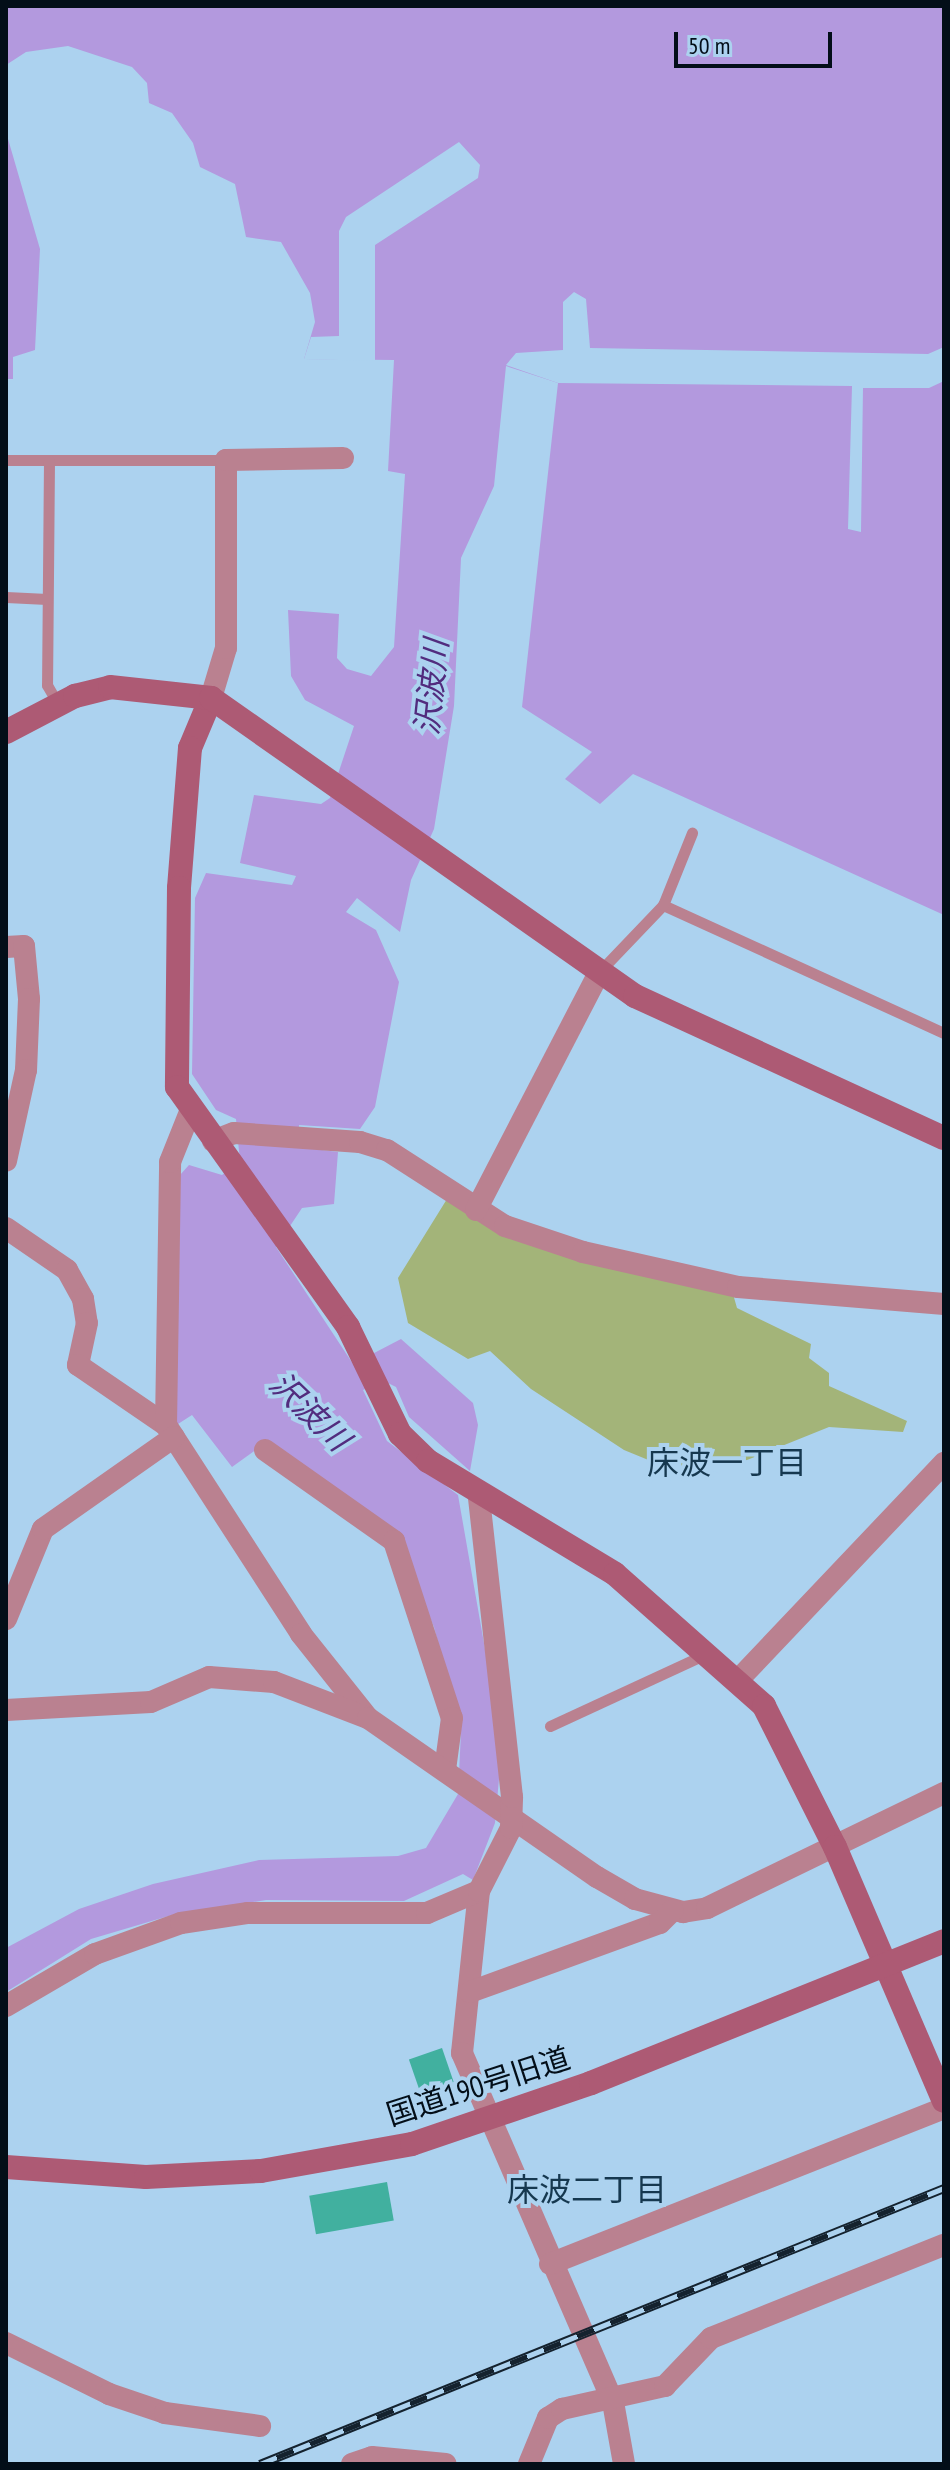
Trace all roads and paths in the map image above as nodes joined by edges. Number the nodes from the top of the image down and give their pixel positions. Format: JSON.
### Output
{"nodes":[{"id":1,"x":343,"y":458,"type":"dead end"},
{"id":2,"x":6,"y":460,"type":"edge"},
{"id":3,"x":226,"y":460,"type":"junction"},
{"id":4,"x":49,"y":461,"type":"junction"},
{"id":5,"x":6,"y":597,"type":"edge"},
{"id":6,"x":47,"y":599,"type":"junction"},
{"id":7,"x":211,"y":698,"type":"junction"},
{"id":8,"x":58,"y":704,"type":"junction"},
{"id":9,"x":6,"y":732,"type":"edge"},
{"id":10,"x":692,"y":833,"type":"dead end"},
{"id":11,"x":663,"y":905,"type":"junction"},
{"id":12,"x":6,"y":947,"type":"edge"},
{"id":13,"x":599,"y":973,"type":"junction"},
{"id":14,"x":944,"y":1033,"type":"edge"},
{"id":15,"x":190,"y":1112,"type":"junction"},
{"id":16,"x":224,"y":1137,"type":"junction"},
{"id":17,"x":944,"y":1138,"type":"edge"},
{"id":18,"x":6,"y":1161,"type":"edge"},
{"id":19,"x":476,"y":1210,"type":"junction"},
{"id":20,"x":6,"y":1228,"type":"edge"},
{"id":21,"x":944,"y":1304,"type":"edge"},
{"id":22,"x":170,"y":1431,"type":"junction"},
{"id":23,"x":265,"y":1450,"type":"dead end"},
{"id":24,"x":944,"y":1463,"type":"edge"},
{"id":25,"x":478,"y":1491,"type":"junction"},
{"id":26,"x":6,"y":1619,"type":"edge"},
{"id":27,"x":708,"y":1653,"type":"junction"},
{"id":28,"x":739,"y":1679,"type":"junction"},
{"id":29,"x":6,"y":1710,"type":"edge"},
{"id":30,"x":368,"y":1718,"type":"junction"},
{"id":31,"x":550,"y":1726,"type":"dead end"},
{"id":32,"x":448,"y":1772,"type":"junction"},
{"id":33,"x":944,"y":1793,"type":"edge"},
{"id":34,"x":508,"y":1814,"type":"junction"},
{"id":35,"x":835,"y":1847,"type":"junction"},
{"id":36,"x":470,"y":1893,"type":"junction"},
{"id":37,"x":673,"y":1910,"type":"junction"},
{"id":38,"x":944,"y":1941,"type":"edge"},
{"id":39,"x":886,"y":1964,"type":"junction"},
{"id":40,"x":470,"y":1992,"type":"junction"},
{"id":41,"x":6,"y":2006,"type":"edge"},
{"id":42,"x":944,"y":2101,"type":"edge"},
{"id":43,"x":944,"y":2108,"type":"edge"},
{"id":44,"x":486,"y":2122,"type":"junction"},
{"id":45,"x":6,"y":2167,"type":"edge"},
{"id":46,"x":944,"y":2245,"type":"edge"},
{"id":47,"x":550,"y":2264,"type":"junction"},
{"id":48,"x":6,"y":2343,"type":"edge"},
{"id":49,"x":613,"y":2402,"type":"junction"},
{"id":50,"x":260,"y":2426,"type":"dead end"},
{"id":51,"x":352,"y":2464,"type":"edge"},
{"id":52,"x":446,"y":2464,"type":"edge"},
{"id":53,"x":529,"y":2464,"type":"edge"},
{"id":54,"x":624,"y":2464,"type":"edge"}],
"edges":[{"from":1,"to":3,"type":"street"},
{"from":2,"to":4,"type":"lane"},
{"from":3,"to":4,"type":"lane"},
{"from":3,"to":7,"type":"street"},
{"from":4,"to":6,"type":"lane"},
{"from":5,"to":6,"type":"lane"},
{"from":6,"to":8,"type":"lane"},
{"from":7,"to":8,"type":"street"},
{"from":7,"to":13,"type":"street"},
{"from":7,"to":15,"type":"street"},
{"from":8,"to":9,"type":"street"},
{"from":10,"to":11,"type":"lane"},
{"from":11,"to":13,"type":"lane"},
{"from":11,"to":14,"type":"lane"},
{"from":12,"to":18,"type":"street"},
{"from":13,"to":17,"type":"street"},
{"from":13,"to":19,"type":"street"},
{"from":15,"to":16,"type":"street"},
{"from":15,"to":22,"type":"street"},
{"from":16,"to":19,"type":"street"},
{"from":16,"to":25,"type":"street"},
{"from":19,"to":21,"type":"street"},
{"from":20,"to":22,"type":"street"},
{"from":22,"to":26,"type":"street"},
{"from":22,"to":30,"type":"street"},
{"from":23,"to":32,"type":"street"},
{"from":24,"to":28,"type":"street"},
{"from":25,"to":27,"type":"street"},
{"from":25,"to":34,"type":"street"},
{"from":27,"to":28,"type":"street"},
{"from":27,"to":31,"type":"lane"},
{"from":28,"to":35,"type":"street"},
{"from":29,"to":30,"type":"street"},
{"from":30,"to":32,"type":"street"},
{"from":32,"to":34,"type":"street"},
{"from":33,"to":35,"type":"street"},
{"from":34,"to":36,"type":"street"},
{"from":34,"to":37,"type":"street"},
{"from":35,"to":37,"type":"street"},
{"from":35,"to":39,"type":"street"},
{"from":36,"to":40,"type":"street"},
{"from":36,"to":41,"type":"street"},
{"from":37,"to":40,"type":"street"},
{"from":38,"to":39,"type":"street","name":"国道190号旧道"},
{"from":39,"to":42,"type":"street"},
{"from":39,"to":44,"type":"street","name":"国道190号旧道"},
{"from":40,"to":44,"type":"street"},
{"from":43,"to":47,"type":"street"},
{"from":44,"to":45,"type":"street","name":"国道190号旧道"},
{"from":44,"to":47,"type":"street"},
{"from":46,"to":49,"type":"street"},
{"from":47,"to":49,"type":"street"},
{"from":48,"to":50,"type":"street"},
{"from":49,"to":53,"type":"street"},
{"from":49,"to":54,"type":"street"},
{"from":51,"to":52,"type":"street"}]}
